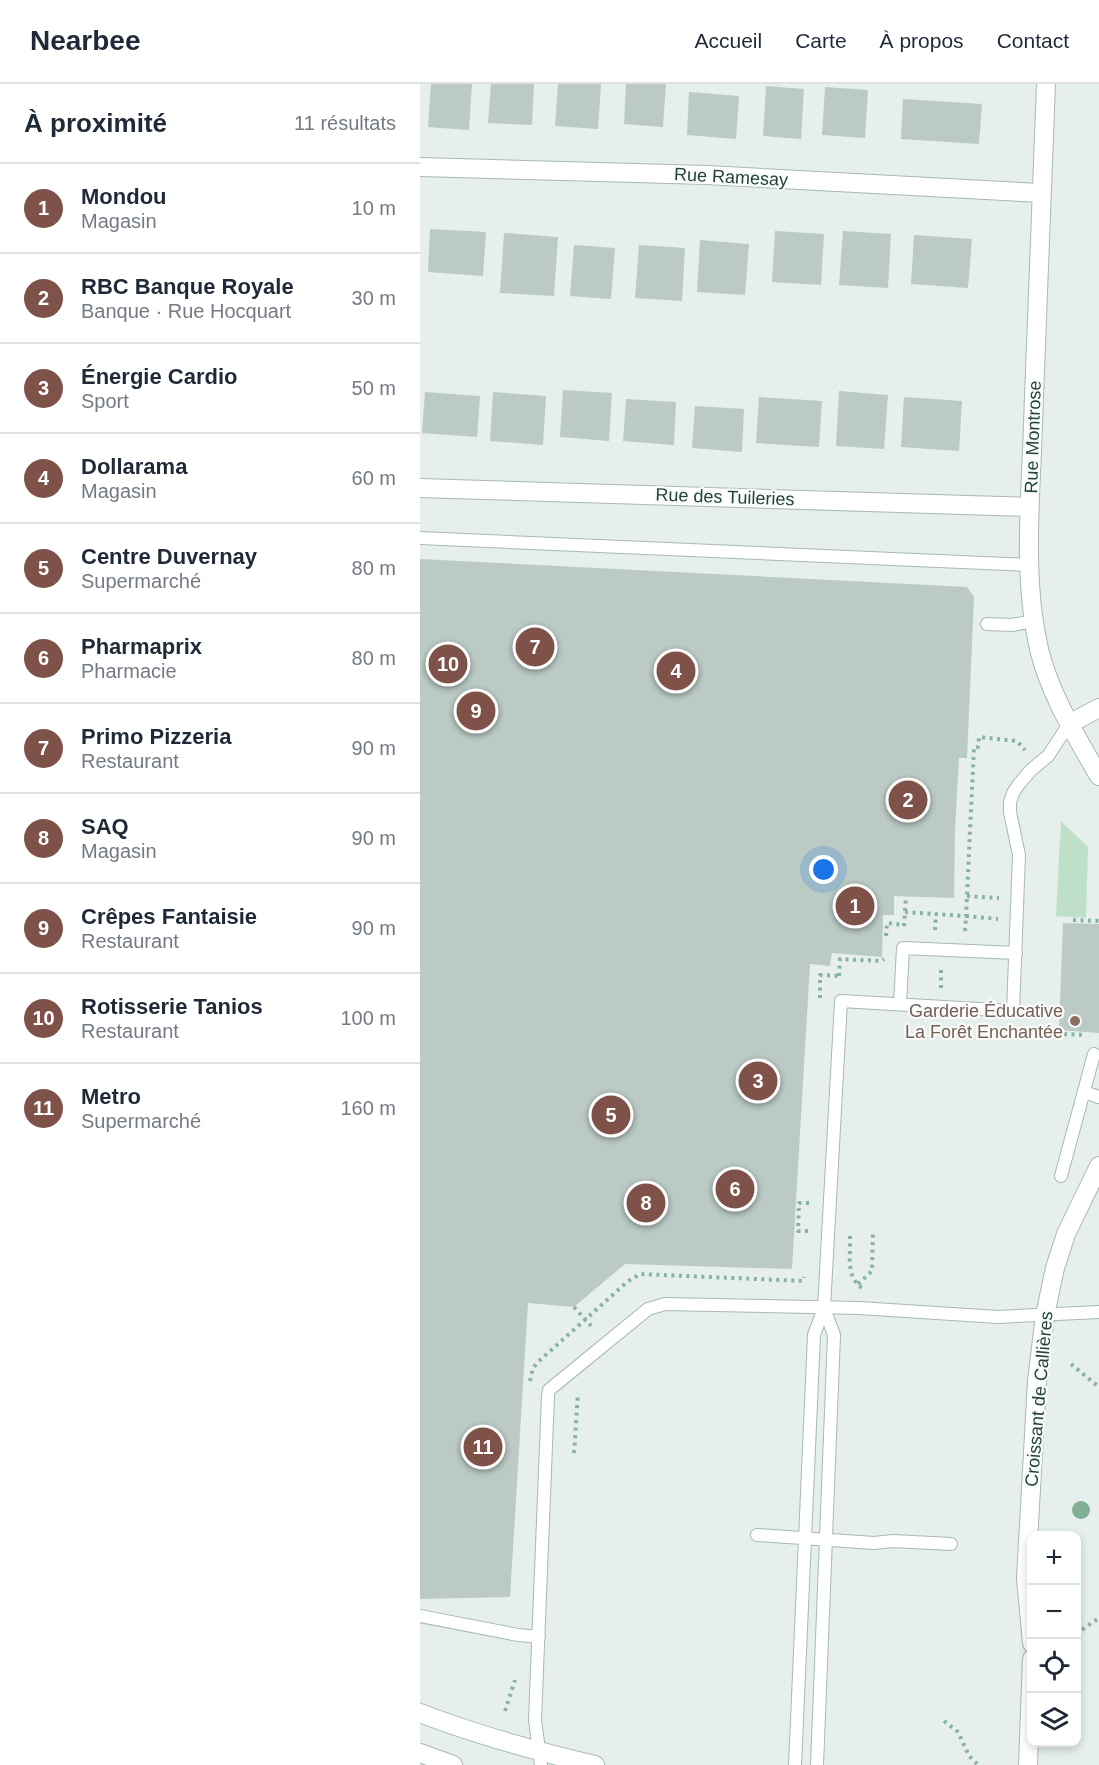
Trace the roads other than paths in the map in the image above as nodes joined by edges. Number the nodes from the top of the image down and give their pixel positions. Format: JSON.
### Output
{"nodes":[{"id":1,"x":1046,"y":84,"type":"edge"},
{"id":2,"x":420,"y":167,"type":"edge"},
{"id":3,"x":1041,"y":193,"type":"junction"},
{"id":4,"x":420,"y":488,"type":"edge"},
{"id":5,"x":1030,"y":507,"type":"junction"},
{"id":6,"x":420,"y":538,"type":"edge"},
{"id":7,"x":1030,"y":565,"type":"junction"},
{"id":8,"x":1034,"y":621,"type":"junction"},
{"id":9,"x":987,"y":624,"type":"dead end"},
{"id":10,"x":1099,"y":708,"type":"edge"},
{"id":11,"x":1069,"y":724,"type":"junction"},
{"id":12,"x":1099,"y":776,"type":"edge"},
{"id":13,"x":1016,"y":953,"type":"junction"},
{"id":14,"x":900,"y":1004,"type":"junction"},
{"id":15,"x":1094,"y":1054,"type":"dead end"},
{"id":16,"x":1084,"y":1092,"type":"junction"},
{"id":17,"x":1099,"y":1097,"type":"edge"},
{"id":18,"x":1099,"y":1166,"type":"edge"},
{"id":19,"x":1062,"y":1176,"type":"dead end"},
{"id":20,"x":824,"y":1308,"type":"junction"},
{"id":21,"x":1099,"y":1312,"type":"edge"},
{"id":22,"x":1045,"y":1316,"type":"junction"},
{"id":23,"x":757,"y":1535,"type":"dead end"},
{"id":24,"x":806,"y":1538,"type":"junction"},
{"id":25,"x":827,"y":1540,"type":"junction"},
{"id":26,"x":951,"y":1545,"type":"dead end"},
{"id":27,"x":420,"y":1616,"type":"edge"},
{"id":28,"x":539,"y":1636,"type":"junction"},
{"id":29,"x":1032,"y":1639,"type":"edge"},
{"id":30,"x":1031,"y":1693,"type":"edge"},
{"id":31,"x":420,"y":1713,"type":"edge"},
{"id":32,"x":420,"y":1753,"type":"edge"},
{"id":33,"x":541,"y":1759,"type":"edge"},
{"id":34,"x":453,"y":1765,"type":"edge"},
{"id":35,"x":595,"y":1765,"type":"edge"},
{"id":36,"x":795,"y":1765,"type":"edge"},
{"id":37,"x":817,"y":1765,"type":"edge"},
{"id":38,"x":1028,"y":1765,"type":"edge"}],
"edges":[{"from":1,"to":3,"type":"street","name":"Rue Montrose"},
{"from":2,"to":3,"type":"street","name":"Rue Ramesay"},
{"from":3,"to":5,"type":"street","name":"Rue Montrose"},
{"from":4,"to":5,"type":"street","name":"Rue des Tuileries"},
{"from":5,"to":7,"type":"street","name":"Rue Montrose"},
{"from":6,"to":7,"type":"lane"},
{"from":7,"to":8,"type":"street","name":"Rue Montrose"},
{"from":8,"to":9,"type":"lane"},
{"from":8,"to":11,"type":"street","name":"Rue Montrose"},
{"from":10,"to":11,"type":"street"},
{"from":11,"to":12,"type":"street","name":"Rue Montrose"},
{"from":11,"to":13,"type":"lane"},
{"from":13,"to":14,"type":"lane"},
{"from":13,"to":14,"type":"lane"},
{"from":14,"to":20,"type":"lane"},
{"from":15,"to":16,"type":"lane"},
{"from":16,"to":17,"type":"lane"},
{"from":16,"to":19,"type":"lane"},
{"from":18,"to":22,"type":"street","name":"Croissant de Callières"},
{"from":20,"to":22,"type":"lane"},
{"from":20,"to":24,"type":"lane"},
{"from":20,"to":25,"type":"lane"},
{"from":20,"to":28,"type":"lane"},
{"from":21,"to":22,"type":"lane"},
{"from":22,"to":29,"type":"street","name":"Croissant de Callières"},
{"from":23,"to":24,"type":"lane"},
{"from":24,"to":25,"type":"lane"},
{"from":24,"to":36,"type":"lane"},
{"from":25,"to":26,"type":"lane"},
{"from":25,"to":37,"type":"lane"},
{"from":27,"to":28,"type":"lane"},
{"from":28,"to":33,"type":"lane"},
{"from":30,"to":38,"type":"street"},
{"from":31,"to":33,"type":"street"},
{"from":32,"to":34,"type":"street"},
{"from":33,"to":35,"type":"street"}]}
